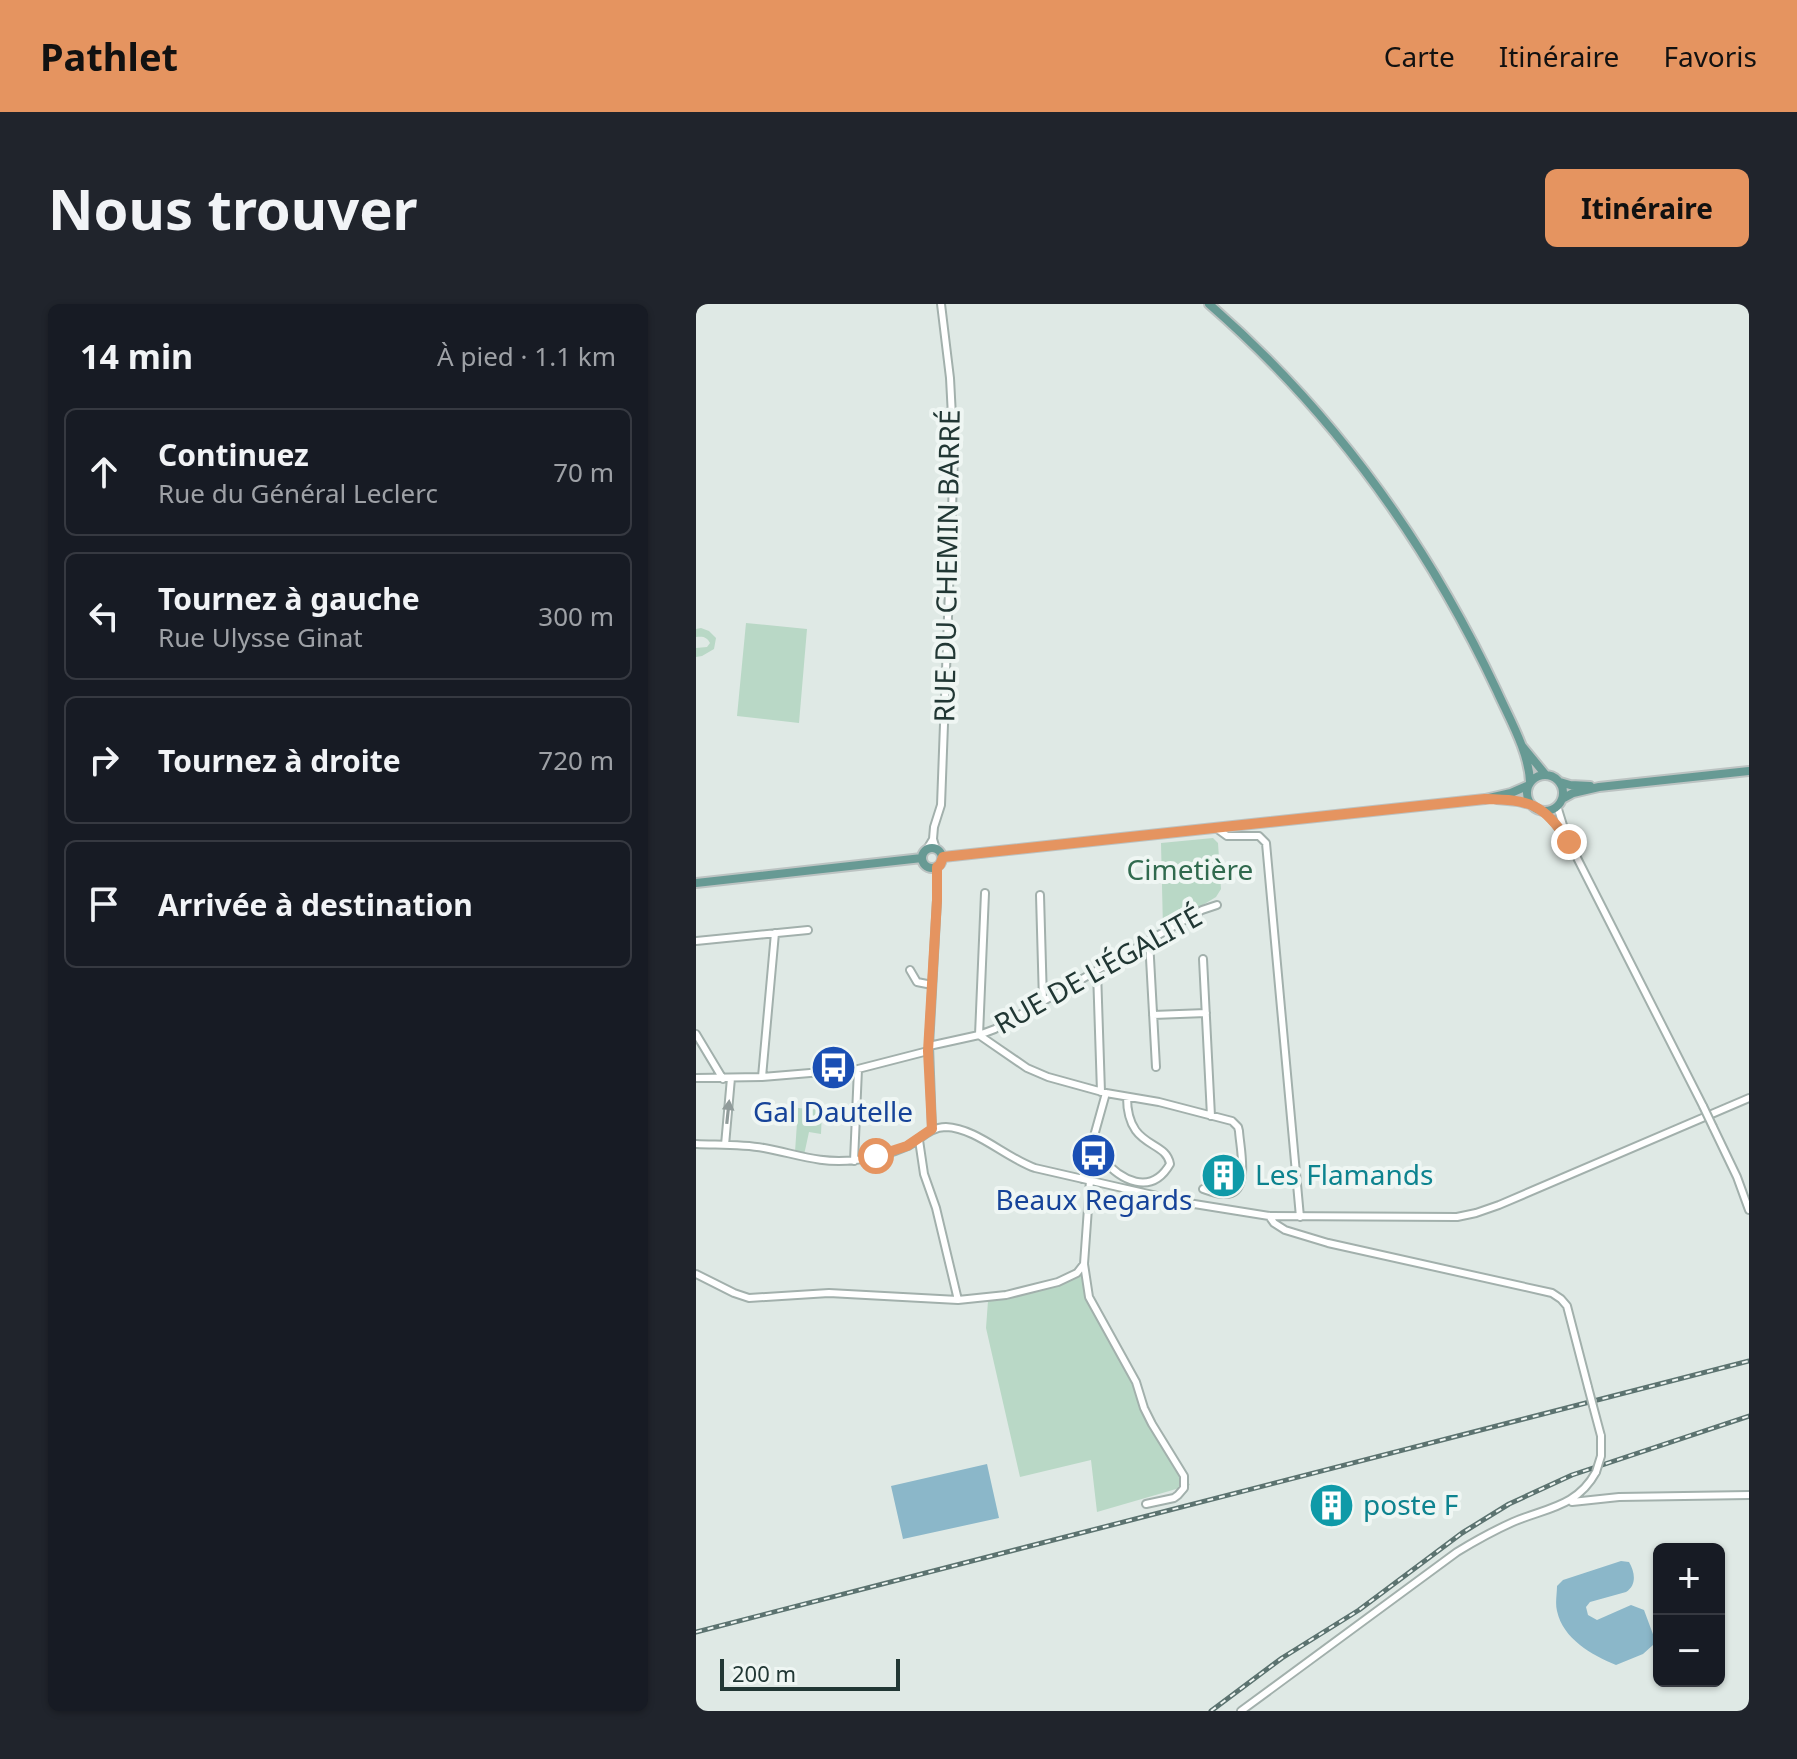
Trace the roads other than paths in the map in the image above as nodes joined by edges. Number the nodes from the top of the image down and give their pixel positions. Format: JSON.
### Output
{"nodes":[{"id":1,"x":941,"y":304,"type":"edge"},
{"id":2,"x":1209,"y":304,"type":"edge"},
{"id":3,"x":1522,"y":745,"type":"junction"},
{"id":4,"x":1749,"y":771,"type":"edge"},
{"id":5,"x":1545,"y":774,"type":"junction"},
{"id":6,"x":1559,"y":781,"type":"junction"},
{"id":7,"x":1528,"y":784,"type":"junction"},
{"id":8,"x":1599,"y":787,"type":"junction"},
{"id":9,"x":1485,"y":799,"type":"junction"},
{"id":10,"x":1560,"y":803,"type":"junction"},
{"id":11,"x":1530,"y":804,"type":"junction"},
{"id":12,"x":1544,"y":811,"type":"junction"},
{"id":13,"x":1216,"y":828,"type":"junction"},
{"id":14,"x":1569,"y":842,"type":"junction"},
{"id":15,"x":935,"y":852,"type":"junction"},
{"id":16,"x":922,"y":858,"type":"junction"},
{"id":17,"x":937,"y":867,"type":"junction"},
{"id":18,"x":696,"y":883,"type":"edge"},
{"id":19,"x":985,"y":893,"type":"dead end"},
{"id":20,"x":1040,"y":895,"type":"dead end"},
{"id":21,"x":1217,"y":905,"type":"dead end"},
{"id":22,"x":808,"y":930,"type":"dead end"},
{"id":23,"x":775,"y":933,"type":"junction"},
{"id":24,"x":1149,"y":940,"type":"junction"},
{"id":25,"x":696,"y":941,"type":"edge"},
{"id":26,"x":1203,"y":959,"type":"dead end"},
{"id":27,"x":910,"y":970,"type":"dead end"},
{"id":28,"x":1097,"y":971,"type":"junction"},
{"id":29,"x":932,"y":985,"type":"junction"},
{"id":30,"x":1043,"y":1001,"type":"junction"},
{"id":31,"x":1206,"y":1013,"type":"junction"},
{"id":32,"x":1153,"y":1015,"type":"junction"},
{"id":33,"x":696,"y":1034,"type":"edge"},
{"id":34,"x":979,"y":1035,"type":"junction"},
{"id":35,"x":928,"y":1048,"type":"junction"},
{"id":36,"x":1156,"y":1067,"type":"dead end"},
{"id":37,"x":858,"y":1069,"type":"junction"},
{"id":38,"x":762,"y":1077,"type":"junction"},
{"id":39,"x":696,"y":1078,"type":"edge"},
{"id":40,"x":731,"y":1078,"type":"junction"},
{"id":41,"x":723,"y":1079,"type":"junction"},
{"id":42,"x":1104,"y":1092,"type":"junction"},
{"id":43,"x":1127,"y":1097,"type":"junction"},
{"id":44,"x":1749,"y":1098,"type":"edge"},
{"id":45,"x":1211,"y":1116,"type":"junction"},
{"id":46,"x":932,"y":1129,"type":"junction"},
{"id":47,"x":919,"y":1140,"type":"junction"},
{"id":48,"x":696,"y":1144,"type":"edge"},
{"id":49,"x":725,"y":1145,"type":"junction"},
{"id":50,"x":1102,"y":1158,"type":"dead end"},
{"id":51,"x":854,"y":1161,"type":"junction"},
{"id":52,"x":1086,"y":1179,"type":"junction"},
{"id":53,"x":1203,"y":1189,"type":"dead end"},
{"id":54,"x":1749,"y":1210,"type":"edge"},
{"id":55,"x":1269,"y":1216,"type":"junction"},
{"id":56,"x":1300,"y":1217,"type":"junction"},
{"id":57,"x":1084,"y":1264,"type":"junction"},
{"id":58,"x":696,"y":1274,"type":"edge"},
{"id":59,"x":958,"y":1300,"type":"junction"},
{"id":60,"x":1749,"y":1495,"type":"edge"},
{"id":61,"x":1569,"y":1502,"type":"junction"},
{"id":62,"x":1146,"y":1504,"type":"dead end"},
{"id":63,"x":1241,"y":1711,"type":"edge"}],
"edges":[{"from":1,"to":15,"type":"street","name":"RUE DU CHEMIN BARRÉ"},
{"from":2,"to":3,"type":"main road"},
{"from":3,"to":5,"type":"main road"},
{"from":3,"to":7,"type":"main road"},
{"from":4,"to":8,"type":"main road"},
{"from":5,"to":6,"type":"main road"},
{"from":5,"to":7,"type":"main road"},
{"from":6,"to":8,"type":"main road"},
{"from":6,"to":10,"type":"main road"},
{"from":7,"to":9,"type":"main road"},
{"from":7,"to":11,"type":"main road"},
{"from":8,"to":10,"type":"main road"},
{"from":9,"to":11,"type":"main road"},
{"from":9,"to":13,"type":"main road"},
{"from":10,"to":12,"type":"main road"},
{"from":10,"to":14,"type":"street"},
{"from":11,"to":12,"type":"main road"},
{"from":12,"to":14,"type":"street"},
{"from":13,"to":15,"type":"main road"},
{"from":13,"to":56,"type":"street"},
{"from":14,"to":54,"type":"street","bridge":true},
{"from":15,"to":16,"type":"main road"},
{"from":15,"to":17,"type":"main road"},
{"from":16,"to":17,"type":"main road"},
{"from":16,"to":18,"type":"main road"},
{"from":17,"to":29,"type":"street"},
{"from":19,"to":34,"type":"street"},
{"from":20,"to":30,"type":"street"},
{"from":21,"to":24,"type":"street","name":"RUE DE L'ÉGALITÉ"},
{"from":22,"to":23,"type":"street"},
{"from":23,"to":25,"type":"street"},
{"from":23,"to":38,"type":"street"},
{"from":24,"to":28,"type":"street","name":"RUE DE L'ÉGALITÉ"},
{"from":24,"to":32,"type":"street"},
{"from":26,"to":31,"type":"street"},
{"from":27,"to":29,"type":"street"},
{"from":28,"to":30,"type":"street","name":"RUE DE L'ÉGALITÉ"},
{"from":28,"to":42,"type":"street"},
{"from":29,"to":35,"type":"street"},
{"from":30,"to":34,"type":"street","name":"RUE DE L'ÉGALITÉ"},
{"from":31,"to":32,"type":"street"},
{"from":31,"to":45,"type":"street"},
{"from":32,"to":36,"type":"street"},
{"from":33,"to":41,"type":"street"},
{"from":34,"to":35,"type":"street","name":"RUE DE L'ÉGALITÉ"},
{"from":34,"to":42,"type":"street"},
{"from":35,"to":37,"type":"street","name":"RUE DE L'ÉGALITÉ"},
{"from":35,"to":46,"type":"street"},
{"from":37,"to":38,"type":"street","name":"RUE DE L'ÉGALITÉ"},
{"from":37,"to":51,"type":"street"},
{"from":38,"to":40,"type":"street","name":"RUE DE L'ÉGALITÉ"},
{"from":39,"to":41,"type":"street","name":"RUE DE L'ÉGALITÉ"},
{"from":40,"to":41,"type":"street","name":"RUE DE L'ÉGALITÉ"},
{"from":49,"to":40,"type":"street","one_way":true},
{"from":42,"to":43,"type":"street"},
{"from":42,"to":52,"type":"street"},
{"from":43,"to":45,"type":"street"},
{"from":43,"to":50,"type":"street"},
{"from":44,"to":56,"type":"street"},
{"from":45,"to":53,"type":"street"},
{"from":46,"to":47,"type":"street"},
{"from":46,"to":52,"type":"street"},
{"from":47,"to":51,"type":"street"},
{"from":47,"to":59,"type":"street"},
{"from":48,"to":49,"type":"street"},
{"from":49,"to":51,"type":"street"},
{"from":52,"to":55,"type":"street"},
{"from":52,"to":57,"type":"street"},
{"from":55,"to":56,"type":"street"},
{"from":55,"to":61,"type":"street","bridge":true},
{"from":57,"to":59,"type":"street"},
{"from":57,"to":62,"type":"street"},
{"from":58,"to":59,"type":"street"},
{"from":60,"to":61,"type":"street"},
{"from":61,"to":63,"type":"street"}]}
